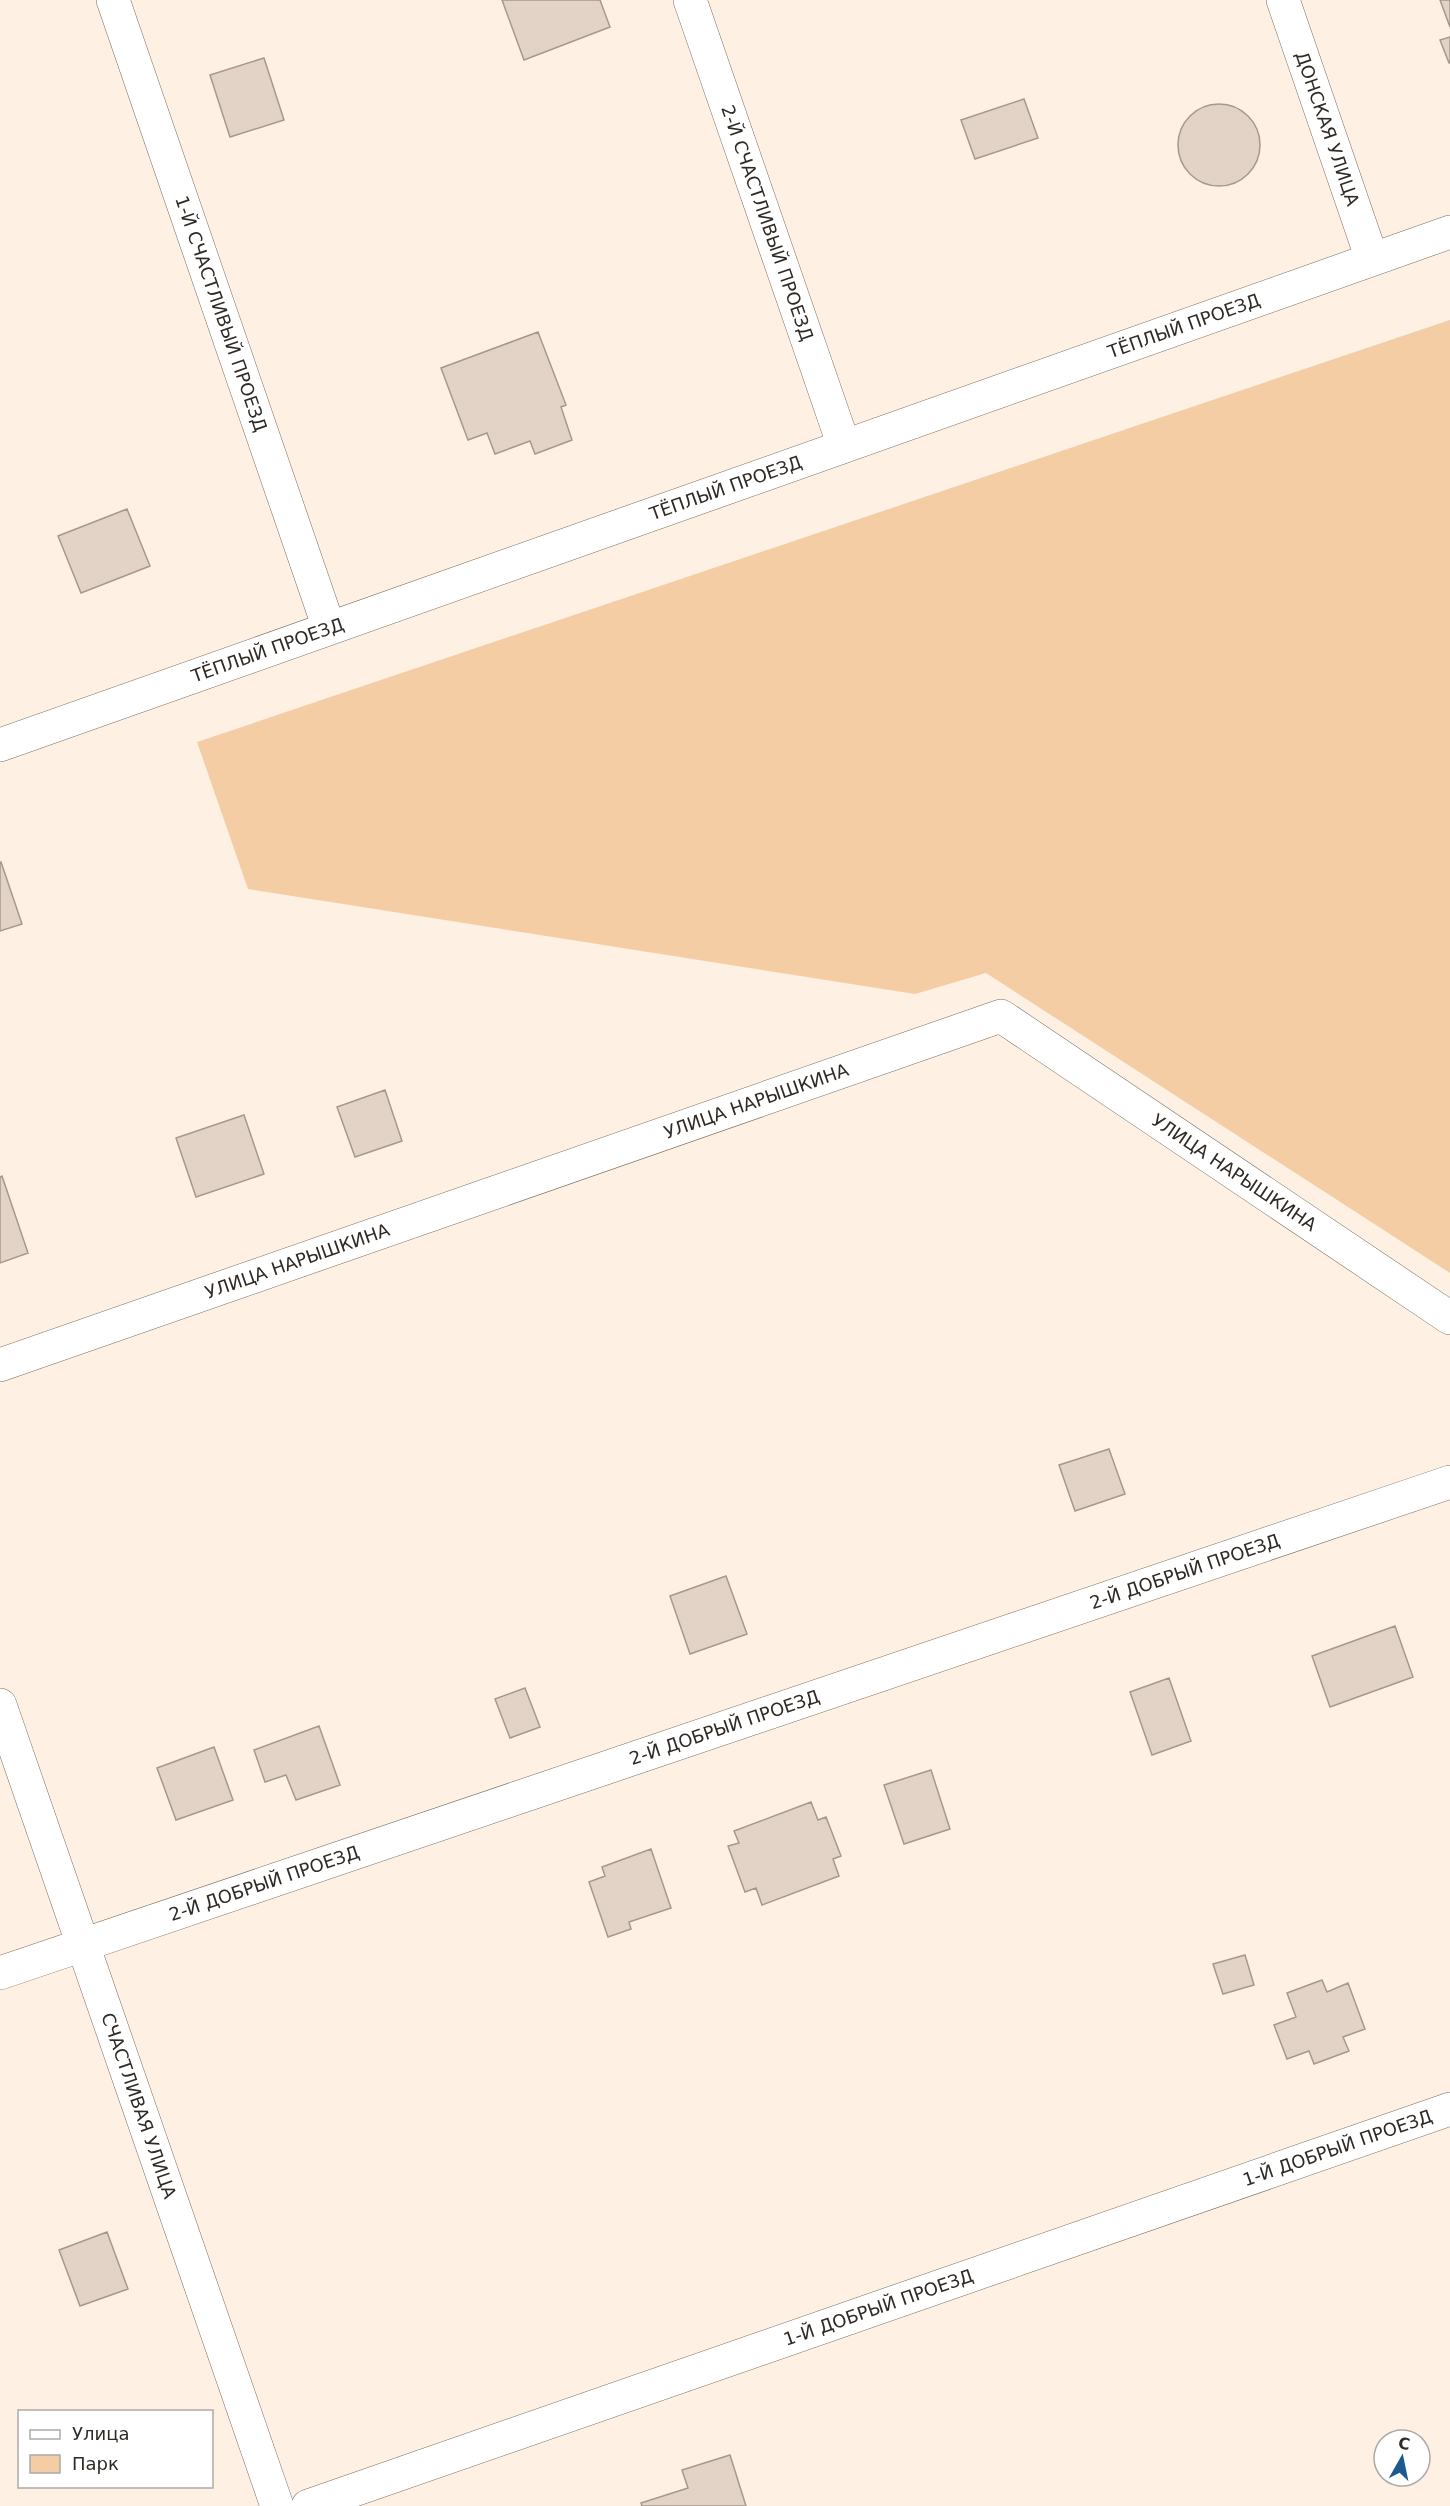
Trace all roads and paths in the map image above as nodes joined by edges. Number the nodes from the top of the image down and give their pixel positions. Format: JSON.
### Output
{"nodes":[{"id":1,"x":113,"y":0,"type":"edge"},
{"id":2,"x":690,"y":0,"type":"edge"},
{"id":3,"x":1283,"y":0,"type":"edge"},
{"id":4,"x":1450,"y":232,"type":"edge"},
{"id":5,"x":1372,"y":259,"type":"junction"},
{"id":6,"x":844,"y":446,"type":"junction"},
{"id":7,"x":329,"y":628,"type":"junction"},
{"id":8,"x":0,"y":745,"type":"edge"},
{"id":9,"x":1450,"y":1318,"type":"edge"},
{"id":10,"x":0,"y":1365,"type":"edge"},
{"id":11,"x":1450,"y":1482,"type":"edge"},
{"id":12,"x":0,"y":1705,"type":"edge"},
{"id":13,"x":83,"y":1944,"type":"junction"},
{"id":14,"x":0,"y":1973,"type":"edge"},
{"id":15,"x":1450,"y":2109,"type":"edge"},
{"id":16,"x":277,"y":2506,"type":"edge"},
{"id":17,"x":308,"y":2506,"type":"edge"}],
"edges":[{"from":1,"to":7,"type":"street","name":"1-Й СЧАСТЛИВЫЙ ПРОЕЗД"},
{"from":2,"to":6,"type":"street","name":"2-Й СЧАСТЛИВЫЙ ПРОЕЗД"},
{"from":3,"to":5,"type":"street","name":"ДОНСКАЯ УЛИЦА"},
{"from":4,"to":5,"type":"street","name":"ТЁПЛЫЙ ПРОЕЗД"},
{"from":5,"to":6,"type":"street","name":"ТЁПЛЫЙ ПРОЕЗД"},
{"from":6,"to":7,"type":"street","name":"ТЁПЛЫЙ ПРОЕЗД"},
{"from":7,"to":8,"type":"street","name":"ТЁПЛЫЙ ПРОЕЗД"},
{"from":9,"to":10,"type":"street","name":"УЛИЦА НАРЫШКИНА"},
{"from":11,"to":13,"type":"street","name":"2-Й ДОБРЫЙ ПРОЕЗД"},
{"from":12,"to":13,"type":"street","name":"СЧАСТЛИВАЯ УЛИЦА"},
{"from":13,"to":14,"type":"street","name":"2-Й ДОБРЫЙ ПРОЕЗД"},
{"from":13,"to":16,"type":"street","name":"СЧАСТЛИВАЯ УЛИЦА"},
{"from":15,"to":17,"type":"street","name":"1-Й ДОБРЫЙ ПРОЕЗД"}]}
